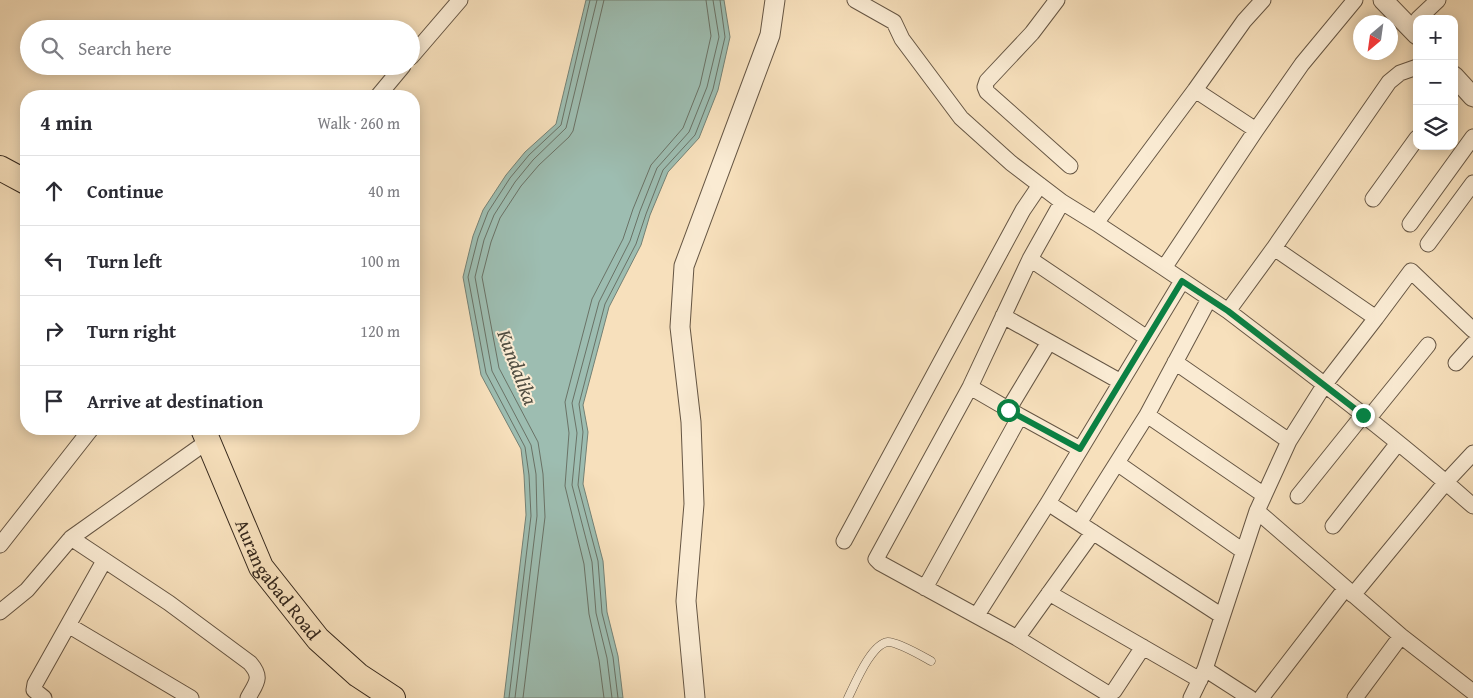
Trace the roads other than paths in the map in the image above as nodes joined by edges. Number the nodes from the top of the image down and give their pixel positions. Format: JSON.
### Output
{"nodes":[{"id":1,"x":460,"y":0,"type":"edge"},
{"id":2,"x":775,"y":0,"type":"edge"},
{"id":3,"x":855,"y":0,"type":"edge"},
{"id":4,"x":1057,"y":0,"type":"edge"},
{"id":5,"x":1263,"y":0,"type":"edge"},
{"id":6,"x":1355,"y":0,"type":"edge"},
{"id":7,"x":1383,"y":0,"type":"edge"},
{"id":8,"x":1438,"y":0,"type":"edge"},
{"id":9,"x":1424,"y":15,"type":"edge"},
{"id":10,"x":1413,"y":23,"type":"edge"},
{"id":11,"x":420,"y":47,"type":"edge"},
{"id":12,"x":1413,"y":68,"type":"edge"},
{"id":13,"x":396,"y":75,"type":"edge"},
{"id":14,"x":1458,"y":83,"type":"edge"},
{"id":15,"x":383,"y":90,"type":"edge"},
{"id":16,"x":1195,"y":90,"type":"junction"},
{"id":17,"x":1473,"y":97,"type":"edge"},
{"id":18,"x":1256,"y":130,"type":"junction"},
{"id":19,"x":1473,"y":137,"type":"edge"},
{"id":20,"x":1413,"y":144,"type":"edge"},
{"id":21,"x":1070,"y":166,"type":"dead end"},
{"id":22,"x":0,"y":168,"type":"edge"},
{"id":23,"x":20,"y":180,"type":"edge"},
{"id":24,"x":1473,"y":183,"type":"edge"},
{"id":25,"x":20,"y":184,"type":"edge"},
{"id":26,"x":0,"y":186,"type":"edge"},
{"id":27,"x":1040,"y":186,"type":"junction"},
{"id":28,"x":1373,"y":199,"type":"dead end"},
{"id":29,"x":1468,"y":201,"type":"edge"},
{"id":30,"x":1062,"y":202,"type":"junction"},
{"id":31,"x":1096,"y":223,"type":"junction"},
{"id":32,"x":1410,"y":224,"type":"dead end"},
{"id":33,"x":1428,"y":244,"type":"dead end"},
{"id":34,"x":1274,"y":248,"type":"junction"},
{"id":35,"x":1030,"y":259,"type":"junction"},
{"id":36,"x":1164,"y":268,"type":"junction"},
{"id":37,"x":1182,"y":281,"type":"junction"},
{"id":38,"x":1209,"y":298,"type":"junction"},
{"id":39,"x":1228,"y":311,"type":"junction"},
{"id":40,"x":1003,"y":316,"type":"junction"},
{"id":41,"x":1376,"y":318,"type":"junction"},
{"id":42,"x":1473,"y":330,"type":"edge"},
{"id":43,"x":1147,"y":338,"type":"junction"},
{"id":44,"x":1049,"y":342,"type":"junction"},
{"id":45,"x":1473,"y":344,"type":"edge"},
{"id":46,"x":1428,"y":345,"type":"dead end"},
{"id":47,"x":1175,"y":362,"type":"junction"},
{"id":48,"x":1456,"y":363,"type":"dead end"},
{"id":49,"x":1120,"y":382,"type":"junction"},
{"id":50,"x":1325,"y":384,"type":"junction"},
{"id":51,"x":970,"y":387,"type":"junction"},
{"id":52,"x":1014,"y":413,"type":"junction"},
{"id":53,"x":1147,"y":415,"type":"junction"},
{"id":54,"x":1366,"y":417,"type":"junction"},
{"id":55,"x":85,"y":435,"type":"edge"},
{"id":56,"x":206,"y":435,"type":"edge"},
{"id":57,"x":1289,"y":441,"type":"junction"},
{"id":58,"x":1398,"y":443,"type":"junction"},
{"id":59,"x":1080,"y":449,"type":"junction"},
{"id":60,"x":1473,"y":453,"type":"edge"},
{"id":61,"x":1117,"y":463,"type":"junction"},
{"id":62,"x":1446,"y":482,"type":"junction"},
{"id":63,"x":1264,"y":495,"type":"junction"},
{"id":64,"x":1298,"y":496,"type":"dead end"},
{"id":65,"x":1048,"y":503,"type":"junction"},
{"id":66,"x":1473,"y":506,"type":"edge"},
{"id":67,"x":1257,"y":511,"type":"junction"},
{"id":68,"x":1079,"y":523,"type":"junction"},
{"id":69,"x":1333,"y":526,"type":"dead end"},
{"id":70,"x":1093,"y":532,"type":"junction"},
{"id":71,"x":71,"y":538,"type":"junction"},
{"id":72,"x":844,"y":541,"type":"dead end"},
{"id":73,"x":0,"y":545,"type":"edge"},
{"id":74,"x":1243,"y":551,"type":"junction"},
{"id":75,"x":104,"y":561,"type":"junction"},
{"id":76,"x":925,"y":588,"type":"junction"},
{"id":77,"x":1050,"y":592,"type":"junction"},
{"id":78,"x":1349,"y":592,"type":"junction"},
{"id":79,"x":0,"y":612,"type":"edge"},
{"id":80,"x":977,"y":615,"type":"junction"},
{"id":81,"x":1222,"y":616,"type":"junction"},
{"id":82,"x":68,"y":626,"type":"junction"},
{"id":83,"x":1400,"y":636,"type":"junction"},
{"id":84,"x":1017,"y":638,"type":"junction"},
{"id":85,"x":1144,"y":647,"type":"junction"},
{"id":86,"x":340,"y":660,"type":"junction"},
{"id":87,"x":931,"y":660,"type":"dead end"},
{"id":88,"x":1202,"y":675,"type":"junction"},
{"id":89,"x":1473,"y":692,"type":"edge"},
{"id":90,"x":44,"y":698,"type":"edge"},
{"id":91,"x":191,"y":698,"type":"edge"},
{"id":92,"x":248,"y":698,"type":"edge"},
{"id":93,"x":372,"y":698,"type":"edge"},
{"id":94,"x":392,"y":698,"type":"edge"},
{"id":95,"x":695,"y":698,"type":"edge"},
{"id":96,"x":848,"y":698,"type":"edge"},
{"id":97,"x":1191,"y":698,"type":"edge"},
{"id":98,"x":1250,"y":698,"type":"edge"},
{"id":99,"x":1261,"y":698,"type":"edge"},
{"id":100,"x":1355,"y":698,"type":"edge"}],
"edges":[{"from":1,"to":11,"type":"street"},
{"from":2,"to":95,"type":"street"},
{"from":3,"to":27,"type":"street"},
{"from":4,"to":21,"type":"street"},
{"from":5,"to":16,"type":"street"},
{"from":6,"to":18,"type":"street"},
{"from":7,"to":10,"type":"street"},
{"from":8,"to":9,"type":"street"},
{"from":12,"to":34,"type":"street"},
{"from":13,"to":15,"type":"street"},
{"from":14,"to":17,"type":"street"},
{"from":16,"to":18,"type":"street"},
{"from":16,"to":31,"type":"street"},
{"from":18,"to":36,"type":"street"},
{"from":19,"to":32,"type":"street"},
{"from":20,"to":28,"type":"street"},
{"from":22,"to":23,"type":"main road"},
{"from":24,"to":29,"type":"street"},
{"from":25,"to":26,"type":"main road"},
{"from":27,"to":30,"type":"street"},
{"from":27,"to":72,"type":"street"},
{"from":29,"to":33,"type":"street"},
{"from":30,"to":31,"type":"street"},
{"from":30,"to":35,"type":"street"},
{"from":31,"to":36,"type":"street"},
{"from":34,"to":39,"type":"street"},
{"from":34,"to":41,"type":"street"},
{"from":35,"to":40,"type":"street"},
{"from":35,"to":43,"type":"street"},
{"from":36,"to":37,"type":"street"},
{"from":37,"to":38,"type":"street"},
{"from":37,"to":43,"type":"street"},
{"from":38,"to":39,"type":"street"},
{"from":38,"to":47,"type":"street"},
{"from":39,"to":50,"type":"street"},
{"from":40,"to":44,"type":"street"},
{"from":40,"to":51,"type":"street"},
{"from":41,"to":42,"type":"street"},
{"from":41,"to":50,"type":"street"},
{"from":43,"to":49,"type":"street"},
{"from":44,"to":49,"type":"street"},
{"from":44,"to":52,"type":"street"},
{"from":45,"to":48,"type":"street"},
{"from":46,"to":54,"type":"street"},
{"from":47,"to":53,"type":"street"},
{"from":47,"to":57,"type":"street"},
{"from":49,"to":59,"type":"street"},
{"from":50,"to":54,"type":"street"},
{"from":50,"to":57,"type":"street"},
{"from":51,"to":52,"type":"street"},
{"from":51,"to":76,"type":"street"},
{"from":52,"to":59,"type":"street"},
{"from":52,"to":76,"type":"street"},
{"from":53,"to":61,"type":"street"},
{"from":53,"to":63,"type":"street"},
{"from":54,"to":58,"type":"street"},
{"from":54,"to":64,"type":"street"},
{"from":55,"to":73,"type":"street"},
{"from":56,"to":71,"type":"street"},
{"from":56,"to":86,"type":"main road","name":"Aurangabad Road"},
{"from":57,"to":63,"type":"street"},
{"from":58,"to":62,"type":"street"},
{"from":58,"to":69,"type":"street"},
{"from":59,"to":65,"type":"street"},
{"from":60,"to":62,"type":"street"},
{"from":61,"to":68,"type":"street"},
{"from":61,"to":74,"type":"street"},
{"from":62,"to":66,"type":"street"},
{"from":62,"to":78,"type":"street"},
{"from":63,"to":67,"type":"street"},
{"from":65,"to":68,"type":"street"},
{"from":65,"to":80,"type":"street"},
{"from":67,"to":74,"type":"street"},
{"from":67,"to":78,"type":"street"},
{"from":68,"to":70,"type":"street"},
{"from":70,"to":77,"type":"street"},
{"from":70,"to":81,"type":"street"},
{"from":71,"to":75,"type":"street"},
{"from":71,"to":79,"type":"street"},
{"from":74,"to":81,"type":"street"},
{"from":75,"to":82,"type":"street"},
{"from":75,"to":92,"type":"street"},
{"from":76,"to":80,"type":"street"},
{"from":77,"to":84,"type":"street"},
{"from":77,"to":85,"type":"street"},
{"from":78,"to":83,"type":"street"},
{"from":78,"to":99,"type":"street"},
{"from":80,"to":84,"type":"street"},
{"from":81,"to":88,"type":"street"},
{"from":82,"to":90,"type":"street"},
{"from":82,"to":91,"type":"street"},
{"from":83,"to":89,"type":"street"},
{"from":83,"to":100,"type":"street"},
{"from":84,"to":85,"type":"street"},
{"from":85,"to":88,"type":"street"},
{"from":86,"to":93,"type":"street"},
{"from":86,"to":94,"type":"main road","name":"Aurangabad Road"},
{"from":87,"to":96,"type":"lane"},
{"from":88,"to":97,"type":"street"},
{"from":88,"to":98,"type":"street"}]}
